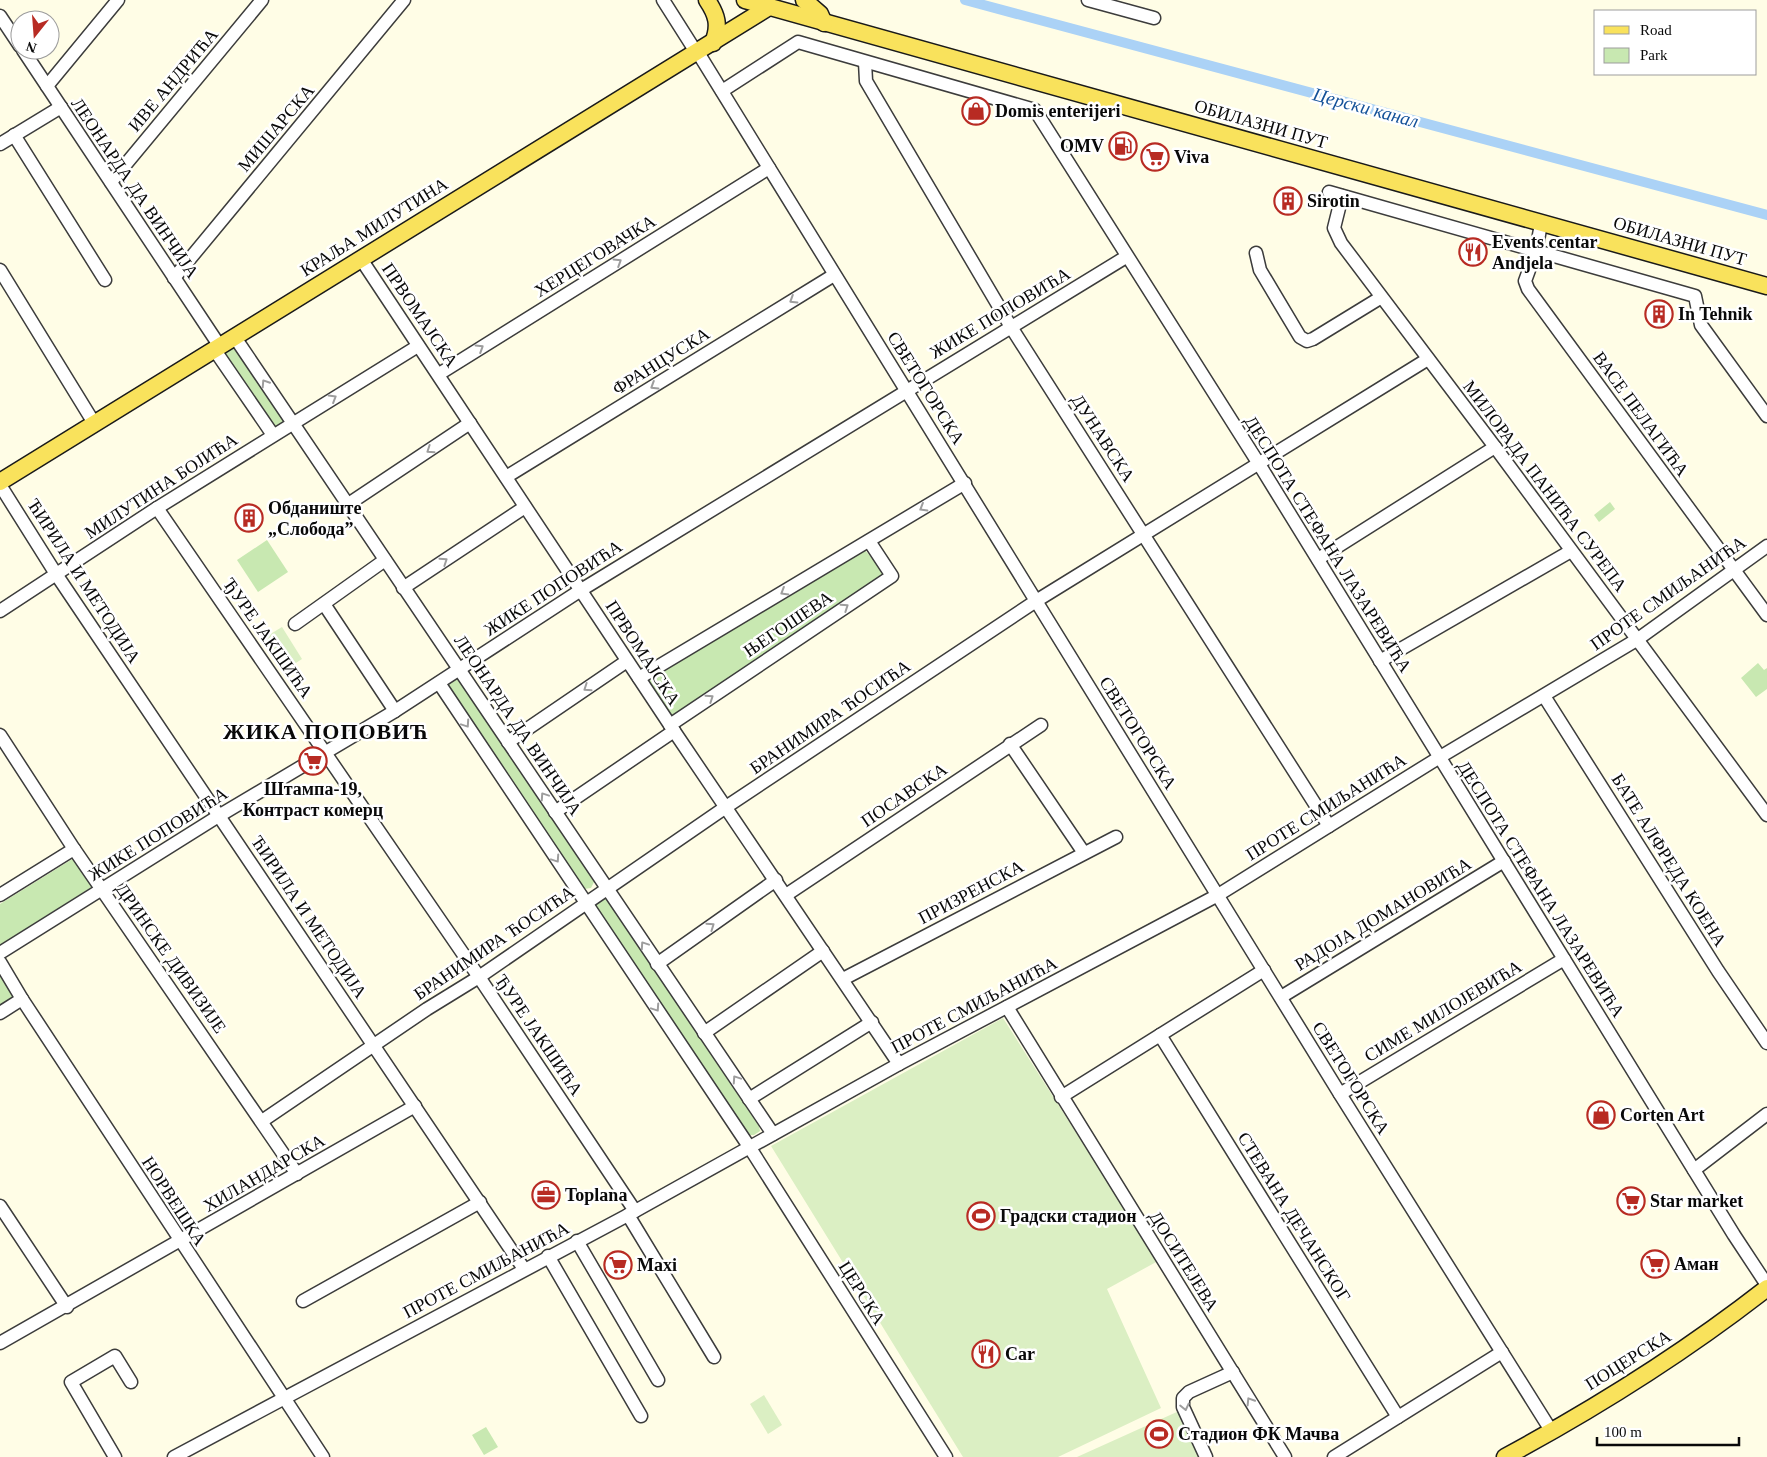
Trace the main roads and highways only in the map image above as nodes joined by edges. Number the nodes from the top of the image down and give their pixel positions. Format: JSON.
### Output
{"nodes":[{"id":1,"x":707,"y":0,"type":"edge"},
{"id":2,"x":744,"y":0,"type":"edge"},
{"id":3,"x":804,"y":0,"type":"edge"},
{"id":4,"x":775,"y":4,"type":"edge"},
{"id":5,"x":824,"y":23,"type":"junction"},
{"id":6,"x":713,"y":43,"type":"junction"},
{"id":7,"x":1767,"y":286,"type":"edge"},
{"id":8,"x":0,"y":483,"type":"edge"},
{"id":9,"x":1767,"y":1286,"type":"edge"},
{"id":10,"x":1505,"y":1457,"type":"edge"}],
"edges":[{"from":1,"to":6,"type":"main road"},
{"from":2,"to":4,"type":"main road","name":"ОБИЛАЗНИ ПУТ"},
{"from":3,"to":5,"type":"main road"},
{"from":4,"to":5,"type":"main road","name":"ОБИЛАЗНИ ПУТ"},
{"from":4,"to":6,"type":"main road","name":"КРАЉА МИЛУТИНА"},
{"from":5,"to":7,"type":"main road","name":"ОБИЛАЗНИ ПУТ"},
{"from":6,"to":8,"type":"main road","name":"КРАЉА МИЛУТИНА"},
{"from":9,"to":10,"type":"main road","name":"ПОЦЕРСКА"}]}
